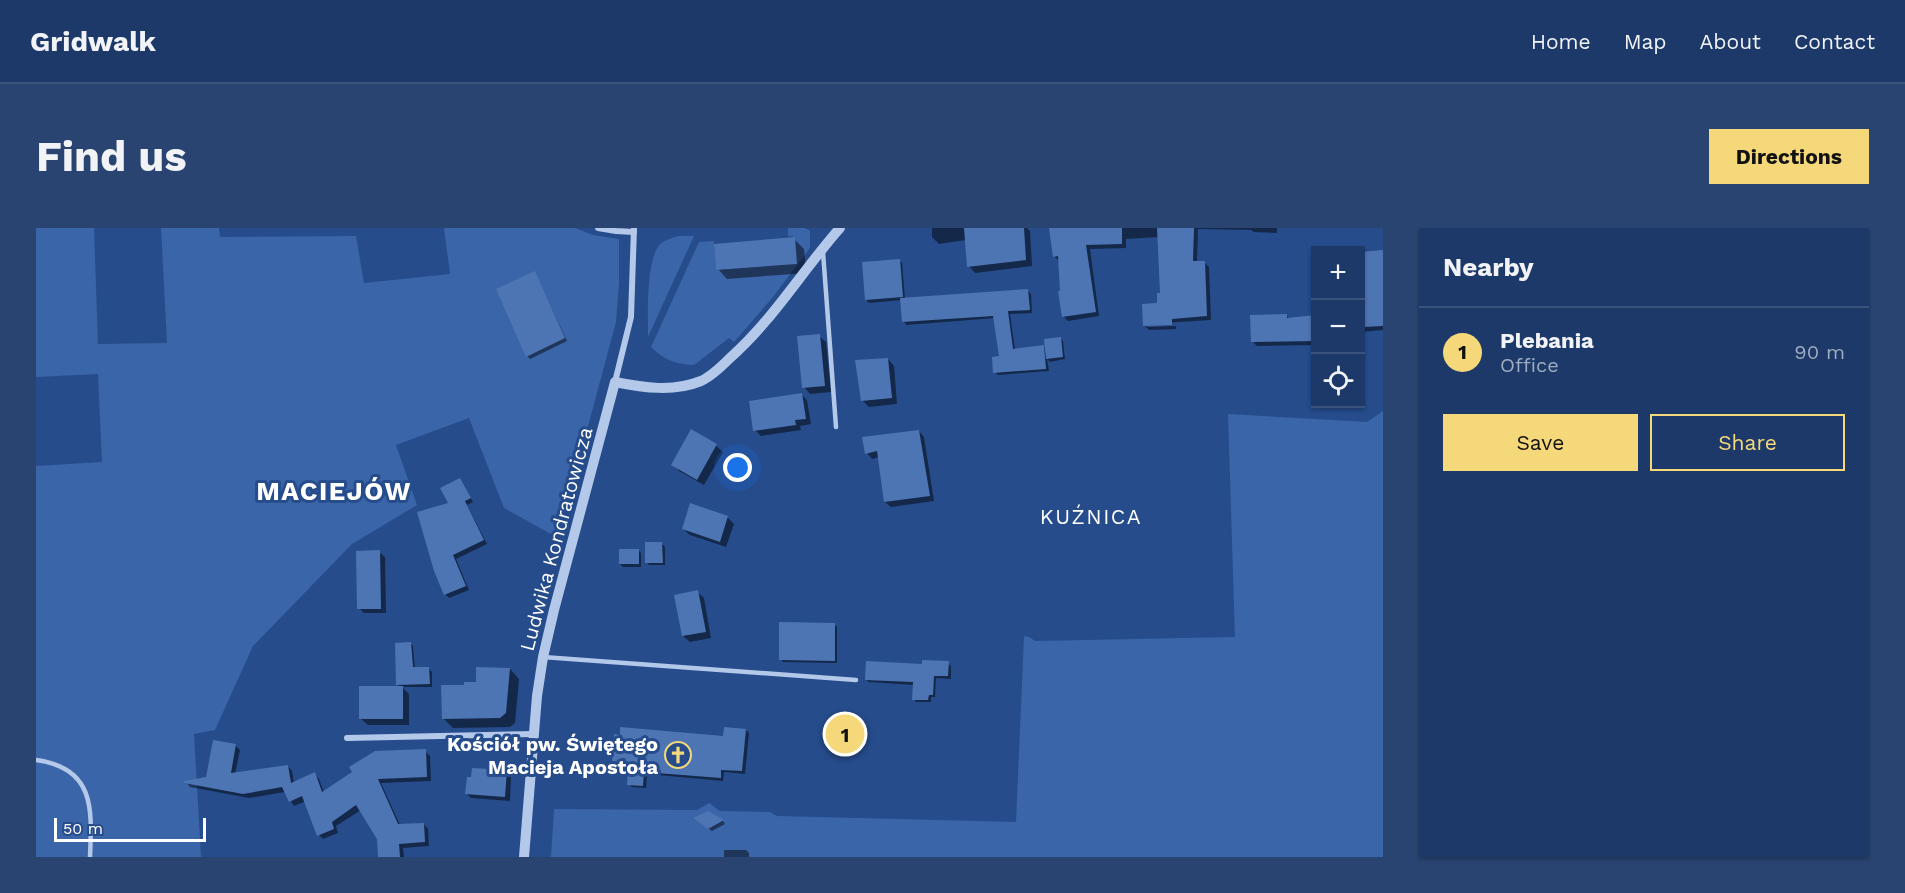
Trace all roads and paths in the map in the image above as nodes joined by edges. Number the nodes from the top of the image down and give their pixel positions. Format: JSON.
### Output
{"nodes":[{"id":1,"x":598,"y":228,"type":"edge"},
{"id":2,"x":840,"y":228,"type":"edge"},
{"id":3,"x":634,"y":230,"type":"edge"},
{"id":4,"x":823,"y":249,"type":"junction"},
{"id":5,"x":615,"y":382,"type":"junction"},
{"id":6,"x":836,"y":427,"type":"dead end"},
{"id":7,"x":543,"y":657,"type":"junction"},
{"id":8,"x":856,"y":680,"type":"dead end"},
{"id":9,"x":534,"y":734,"type":"junction"},
{"id":10,"x":347,"y":738,"type":"dead end"},
{"id":11,"x":36,"y":760,"type":"edge"},
{"id":12,"x":90,"y":857,"type":"edge"},
{"id":13,"x":524,"y":857,"type":"edge"}],
"edges":[{"from":1,"to":3,"type":"street"},
{"from":2,"to":4,"type":"street"},
{"from":3,"to":5,"type":"street","name":"Ludwika Kondratowicza"},
{"from":4,"to":5,"type":"street"},
{"from":4,"to":6,"type":"lane"},
{"from":5,"to":7,"type":"street","name":"Ludwika Kondratowicza"},
{"from":7,"to":8,"type":"lane"},
{"from":7,"to":9,"type":"street","name":"Ludwika Kondratowicza"},
{"from":9,"to":10,"type":"street"},
{"from":9,"to":13,"type":"street","name":"Ludwika Kondratowicza"},
{"from":11,"to":12,"type":"lane"}]}
